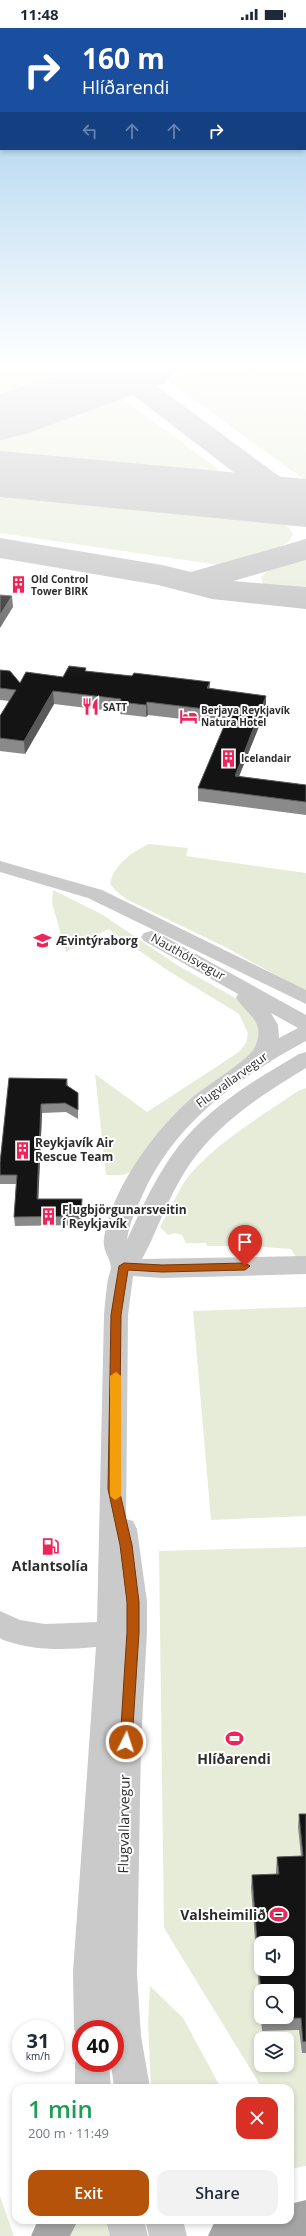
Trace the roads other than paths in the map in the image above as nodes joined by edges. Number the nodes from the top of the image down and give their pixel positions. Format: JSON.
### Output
{"nodes":[{"id":1,"x":0,"y":866,"type":"edge"},
{"id":2,"x":72,"y":888,"type":"junction"},
{"id":3,"x":224,"y":977,"type":"junction"},
{"id":4,"x":306,"y":998,"type":"edge"},
{"id":5,"x":306,"y":1024,"type":"edge"},
{"id":6,"x":306,"y":1032,"type":"edge"},
{"id":7,"x":260,"y":1058,"type":"junction"},
{"id":8,"x":306,"y":1059,"type":"edge"},
{"id":9,"x":306,"y":1265,"type":"edge"},
{"id":10,"x":124,"y":1266,"type":"junction"},
{"id":11,"x":0,"y":1624,"type":"edge"},
{"id":12,"x":122,"y":1632,"type":"junction"},
{"id":13,"x":91,"y":2020,"type":"edge"},
{"id":14,"x":92,"y":2072,"type":"edge"},
{"id":15,"x":93,"y":2084,"type":"edge"},
{"id":16,"x":131,"y":2084,"type":"edge"},
{"id":17,"x":306,"y":2219,"type":"edge"},
{"id":18,"x":294,"y":2222,"type":"edge"},
{"id":19,"x":57,"y":2224,"type":"edge"},
{"id":20,"x":127,"y":2224,"type":"edge"},
{"id":21,"x":165,"y":2224,"type":"edge"},
{"id":22,"x":283,"y":2224,"type":"edge"},
{"id":23,"x":50,"y":2236,"type":"edge"},
{"id":24,"x":129,"y":2236,"type":"edge"},
{"id":25,"x":168,"y":2236,"type":"edge"},
{"id":26,"x":227,"y":2236,"type":"edge"}],
"edges":[{"from":1,"to":2,"type":"street","name":"Nauthólsvegur"},
{"from":2,"to":3,"type":"street","name":"Nauthólsvegur"},
{"from":2,"to":4,"type":"street","name":"Nauthólsvegur"},
{"from":3,"to":5,"type":"street","name":"Nauthólsvegur"},
{"from":3,"to":7,"type":"street"},
{"from":6,"to":7,"type":"street","name":"Flugvallarvegur"},
{"from":7,"to":10,"type":"street","name":"Flugvallarvegur"},
{"from":8,"to":10,"type":"street","name":"Flugvallarvegur"},
{"from":9,"to":10,"type":"street"},
{"from":10,"to":12,"type":"street","name":"Flugvallarvegur"},
{"from":11,"to":12,"type":"street"},
{"from":12,"to":13,"type":"street","name":"Flugvallarvegur"},
{"from":12,"to":16,"type":"street","name":"Flugvallarvegur"},
{"from":14,"to":15,"type":"street"},
{"from":17,"to":18,"type":"main road"},
{"from":19,"to":23,"type":"main road"},
{"from":20,"to":24,"type":"street"},
{"from":21,"to":25,"type":"street"},
{"from":22,"to":26,"type":"main road"}]}
